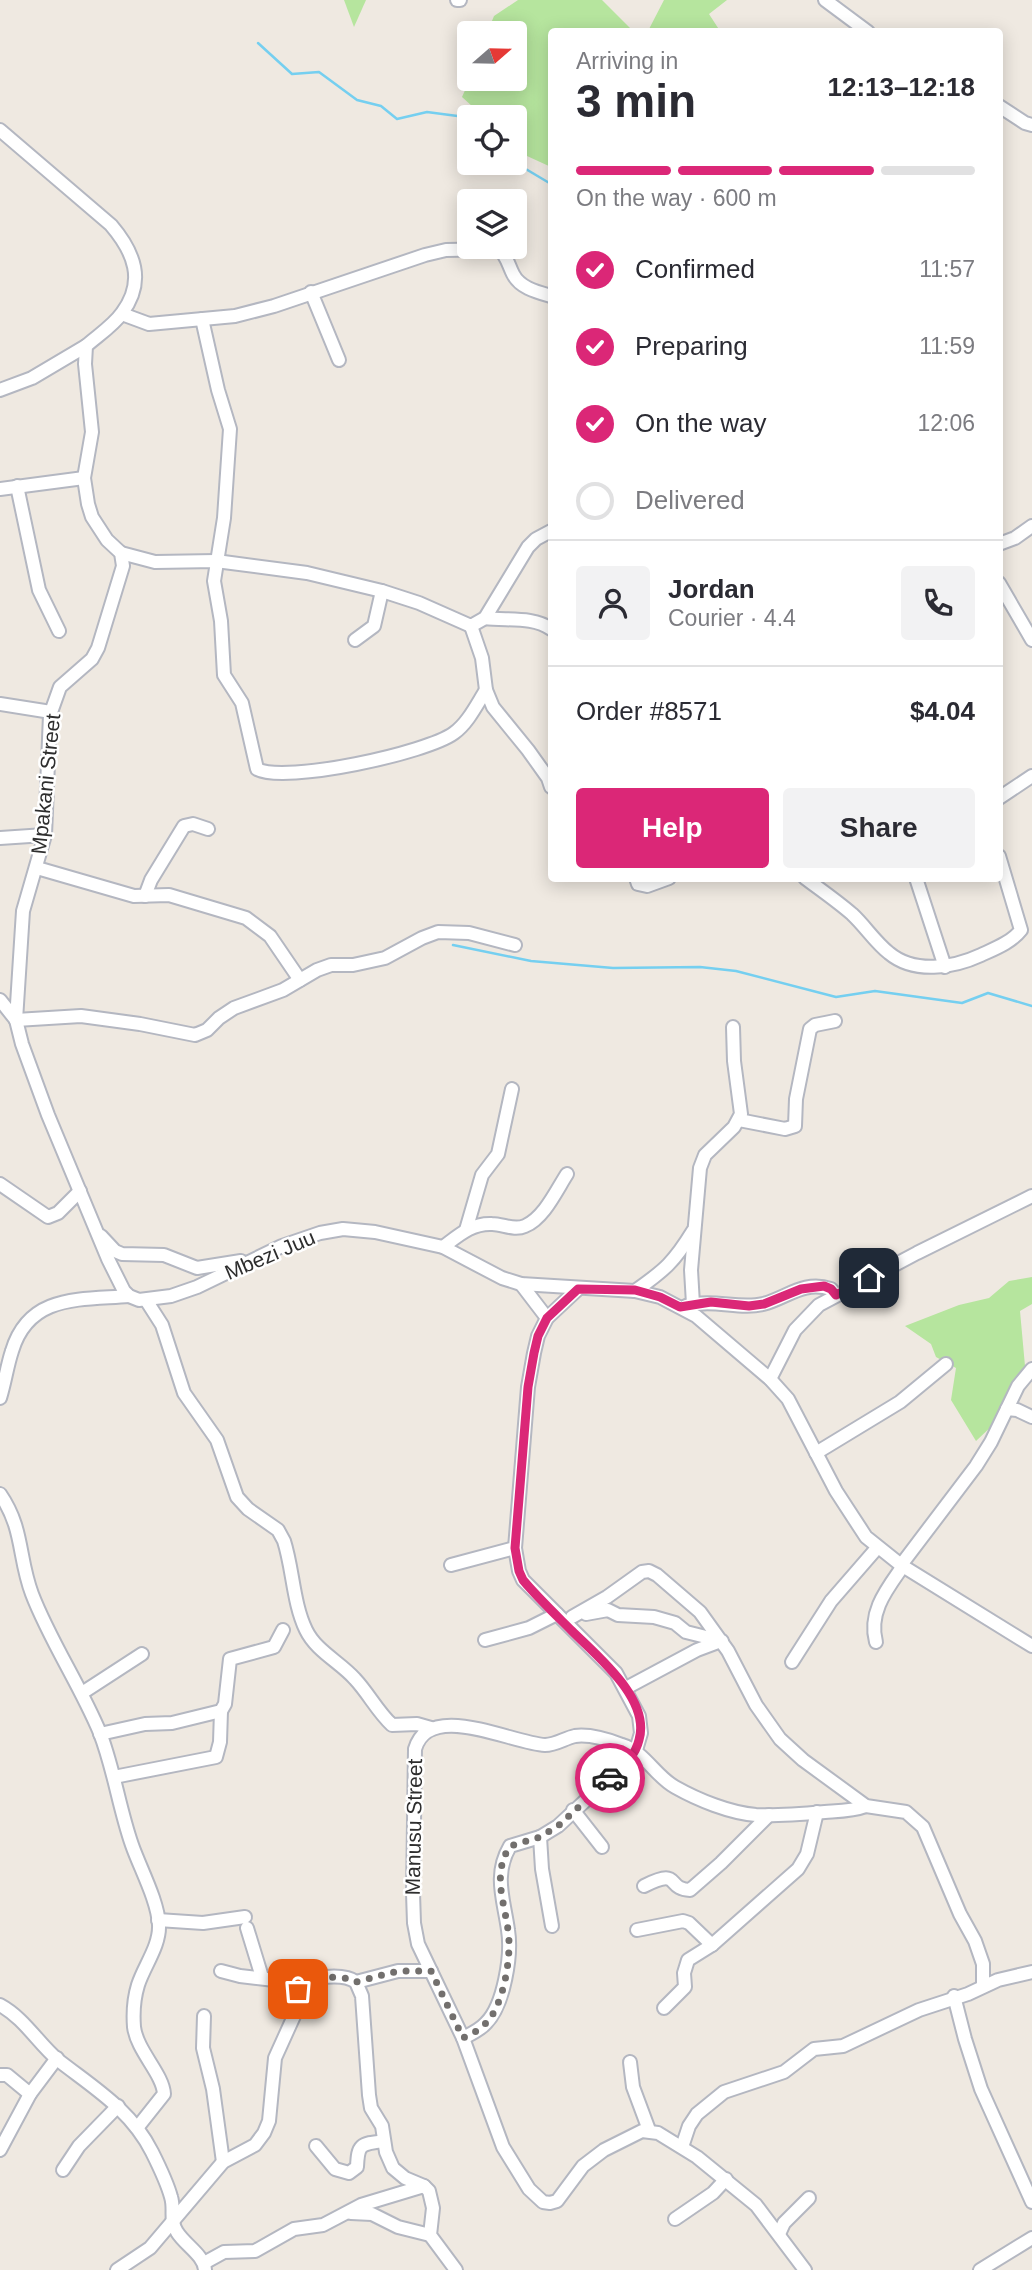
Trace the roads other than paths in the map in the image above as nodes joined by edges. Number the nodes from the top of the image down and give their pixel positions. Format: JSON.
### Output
{"nodes":[{"id":1,"x":825,"y":0,"type":"edge"},
{"id":2,"x":863,"y":28,"type":"edge"},
{"id":3,"x":1003,"y":109,"type":"edge"},
{"id":4,"x":1032,"y":125,"type":"edge"},
{"id":5,"x":0,"y":130,"type":"edge"},
{"id":6,"x":311,"y":292,"type":"junction"},
{"id":7,"x":548,"y":295,"type":"edge"},
{"id":8,"x":122,"y":314,"type":"junction"},
{"id":9,"x":202,"y":319,"type":"junction"},
{"id":10,"x":86,"y":346,"type":"junction"},
{"id":11,"x":339,"y":360,"type":"dead end"},
{"id":12,"x":0,"y":390,"type":"edge"},
{"id":13,"x":84,"y":478,"type":"junction"},
{"id":14,"x":17,"y":486,"type":"junction"},
{"id":15,"x":0,"y":489,"type":"edge"},
{"id":16,"x":1032,"y":526,"type":"edge"},
{"id":17,"x":548,"y":533,"type":"edge"},
{"id":18,"x":1003,"y":542,"type":"edge"},
{"id":19,"x":121,"y":553,"type":"junction"},
{"id":20,"x":216,"y":561,"type":"junction"},
{"id":21,"x":1003,"y":590,"type":"edge"},
{"id":22,"x":382,"y":591,"type":"junction"},
{"id":23,"x":476,"y":623,"type":"junction"},
{"id":24,"x":548,"y":627,"type":"edge"},
{"id":25,"x":59,"y":631,"type":"dead end"},
{"id":26,"x":355,"y":640,"type":"dead end"},
{"id":27,"x":1032,"y":640,"type":"edge"},
{"id":28,"x":486,"y":690,"type":"junction"},
{"id":29,"x":0,"y":705,"type":"edge"},
{"id":30,"x":51,"y":712,"type":"junction"},
{"id":31,"x":1032,"y":776,"type":"edge"},
{"id":32,"x":548,"y":778,"type":"edge"},
{"id":33,"x":1003,"y":795,"type":"edge"},
{"id":34,"x":208,"y":829,"type":"dead end"},
{"id":35,"x":45,"y":835,"type":"junction"},
{"id":36,"x":0,"y":838,"type":"edge"},
{"id":37,"x":37,"y":868,"type":"junction"},
{"id":38,"x":1003,"y":869,"type":"edge"},
{"id":39,"x":637,"y":882,"type":"edge"},
{"id":40,"x":658,"y":882,"type":"edge"},
{"id":41,"x":810,"y":882,"type":"edge"},
{"id":42,"x":917,"y":882,"type":"edge"},
{"id":43,"x":145,"y":896,"type":"junction"},
{"id":44,"x":515,"y":945,"type":"dead end"},
{"id":45,"x":945,"y":967,"type":"junction"},
{"id":46,"x":300,"y":980,"type":"junction"},
{"id":47,"x":0,"y":1000,"type":"edge"},
{"id":48,"x":16,"y":1020,"type":"junction"},
{"id":49,"x":835,"y":1021,"type":"dead end"},
{"id":50,"x":733,"y":1027,"type":"dead end"},
{"id":51,"x":512,"y":1089,"type":"dead end"},
{"id":52,"x":739,"y":1120,"type":"junction"},
{"id":53,"x":567,"y":1174,"type":"dead end"},
{"id":54,"x":0,"y":1184,"type":"edge"},
{"id":55,"x":80,"y":1191,"type":"junction"},
{"id":56,"x":1032,"y":1196,"type":"edge"},
{"id":57,"x":696,"y":1224,"type":"junction"},
{"id":58,"x":466,"y":1230,"type":"junction"},
{"id":59,"x":96,"y":1231,"type":"junction"},
{"id":60,"x":443,"y":1247,"type":"junction"},
{"id":61,"x":254,"y":1260,"type":"junction"},
{"id":62,"x":521,"y":1284,"type":"junction"},
{"id":63,"x":578,"y":1289,"type":"junction"},
{"id":64,"x":635,"y":1290,"type":"junction"},
{"id":65,"x":836,"y":1295,"type":"junction"},
{"id":66,"x":129,"y":1296,"type":"junction"},
{"id":67,"x":146,"y":1300,"type":"junction"},
{"id":68,"x":686,"y":1306,"type":"junction"},
{"id":69,"x":547,"y":1318,"type":"junction"},
{"id":70,"x":946,"y":1364,"type":"dead end"},
{"id":71,"x":1032,"y":1369,"type":"edge"},
{"id":72,"x":770,"y":1379,"type":"junction"},
{"id":73,"x":0,"y":1398,"type":"edge"},
{"id":74,"x":1007,"y":1409,"type":"junction"},
{"id":75,"x":1032,"y":1417,"type":"edge"},
{"id":76,"x":816,"y":1453,"type":"junction"},
{"id":77,"x":0,"y":1494,"type":"edge"},
{"id":78,"x":515,"y":1548,"type":"junction"},
{"id":79,"x":877,"y":1548,"type":"junction"},
{"id":80,"x":452,"y":1565,"type":"dead end"},
{"id":81,"x":902,"y":1565,"type":"junction"},
{"id":82,"x":556,"y":1614,"type":"junction"},
{"id":83,"x":571,"y":1623,"type":"junction"},
{"id":84,"x":283,"y":1630,"type":"dead end"},
{"id":85,"x":485,"y":1640,"type":"dead end"},
{"id":86,"x":722,"y":1641,"type":"junction"},
{"id":87,"x":876,"y":1642,"type":"dead end"},
{"id":88,"x":1032,"y":1646,"type":"edge"},
{"id":89,"x":142,"y":1654,"type":"dead end"},
{"id":90,"x":792,"y":1662,"type":"dead end"},
{"id":91,"x":626,"y":1688,"type":"junction"},
{"id":92,"x":82,"y":1693,"type":"junction"},
{"id":93,"x":221,"y":1712,"type":"junction"},
{"id":94,"x":431,"y":1728,"type":"junction"},
{"id":95,"x":100,"y":1734,"type":"junction"},
{"id":96,"x":636,"y":1750,"type":"junction"},
{"id":97,"x":114,"y":1777,"type":"junction"},
{"id":98,"x":866,"y":1806,"type":"junction"},
{"id":99,"x":573,"y":1810,"type":"junction"},
{"id":100,"x":817,"y":1812,"type":"junction"},
{"id":101,"x":769,"y":1815,"type":"junction"},
{"id":102,"x":540,"y":1837,"type":"junction"},
{"id":103,"x":602,"y":1847,"type":"dead end"},
{"id":104,"x":644,"y":1886,"type":"dead end"},
{"id":105,"x":158,"y":1920,"type":"junction"},
{"id":106,"x":552,"y":1926,"type":"dead end"},
{"id":107,"x":637,"y":1930,"type":"dead end"},
{"id":108,"x":712,"y":1945,"type":"junction"},
{"id":109,"x":220,"y":1971,"type":"dead end"},
{"id":110,"x":431,"y":1971,"type":"junction"},
{"id":111,"x":1032,"y":1972,"type":"edge"},
{"id":112,"x":262,"y":1977,"type":"junction"},
{"id":113,"x":356,"y":1982,"type":"junction"},
{"id":114,"x":301,"y":1983,"type":"junction"},
{"id":115,"x":983,"y":1986,"type":"junction"},
{"id":116,"x":954,"y":1996,"type":"junction"},
{"id":117,"x":0,"y":2006,"type":"edge"},
{"id":118,"x":664,"y":2008,"type":"dead end"},
{"id":119,"x":204,"y":2016,"type":"dead end"},
{"id":120,"x":463,"y":2038,"type":"junction"},
{"id":121,"x":57,"y":2058,"type":"junction"},
{"id":122,"x":630,"y":2062,"type":"dead end"},
{"id":123,"x":0,"y":2075,"type":"edge"},
{"id":124,"x":30,"y":2094,"type":"junction"},
{"id":125,"x":118,"y":2106,"type":"junction"},
{"id":126,"x":137,"y":2128,"type":"junction"},
{"id":127,"x":649,"y":2130,"type":"junction"},
{"id":128,"x":384,"y":2141,"type":"junction"},
{"id":129,"x":316,"y":2147,"type":"dead end"},
{"id":130,"x":682,"y":2147,"type":"junction"},
{"id":131,"x":0,"y":2151,"type":"edge"},
{"id":132,"x":223,"y":2162,"type":"junction"},
{"id":133,"x":63,"y":2170,"type":"dead end"},
{"id":134,"x":726,"y":2179,"type":"junction"},
{"id":135,"x":424,"y":2186,"type":"junction"},
{"id":136,"x":808,"y":2198,"type":"dead end"},
{"id":137,"x":1032,"y":2202,"type":"edge"},
{"id":138,"x":344,"y":2214,"type":"junction"},
{"id":139,"x":675,"y":2219,"type":"dead end"},
{"id":140,"x":172,"y":2221,"type":"junction"},
{"id":141,"x":779,"y":2234,"type":"junction"},
{"id":142,"x":430,"y":2235,"type":"junction"},
{"id":143,"x":1032,"y":2238,"type":"edge"},
{"id":144,"x":204,"y":2266,"type":"edge"},
{"id":145,"x":117,"y":2270,"type":"edge"},
{"id":146,"x":456,"y":2270,"type":"edge"},
{"id":147,"x":805,"y":2270,"type":"edge"},
{"id":148,"x":980,"y":2270,"type":"edge"}],
"edges":[{"from":1,"to":2,"type":"street"},
{"from":3,"to":4,"type":"street"},
{"from":5,"to":8,"type":"street"},
{"from":6,"to":7,"type":"street"},
{"from":6,"to":9,"type":"street"},
{"from":6,"to":11,"type":"street"},
{"from":8,"to":9,"type":"street"},
{"from":8,"to":10,"type":"street"},
{"from":9,"to":20,"type":"street"},
{"from":10,"to":12,"type":"street"},
{"from":10,"to":13,"type":"street"},
{"from":13,"to":14,"type":"street"},
{"from":13,"to":19,"type":"street"},
{"from":14,"to":15,"type":"street"},
{"from":14,"to":25,"type":"street"},
{"from":16,"to":18,"type":"street"},
{"from":17,"to":23,"type":"street"},
{"from":19,"to":20,"type":"street"},
{"from":19,"to":30,"type":"street","name":"Mpakani Street"},
{"from":20,"to":22,"type":"street"},
{"from":20,"to":28,"type":"street"},
{"from":21,"to":27,"type":"street"},
{"from":22,"to":23,"type":"street"},
{"from":22,"to":26,"type":"street"},
{"from":23,"to":24,"type":"street"},
{"from":23,"to":28,"type":"street"},
{"from":28,"to":32,"type":"street"},
{"from":29,"to":30,"type":"street"},
{"from":30,"to":35,"type":"street","name":"Mpakani Street"},
{"from":31,"to":33,"type":"street"},
{"from":34,"to":43,"type":"street"},
{"from":35,"to":36,"type":"street"},
{"from":35,"to":37,"type":"street","name":"Mpakani Street"},
{"from":37,"to":43,"type":"street"},
{"from":37,"to":48,"type":"street","name":"Mpakani Street"},
{"from":38,"to":45,"type":"street"},
{"from":39,"to":40,"type":"street"},
{"from":41,"to":45,"type":"street"},
{"from":42,"to":45,"type":"street"},
{"from":43,"to":46,"type":"street"},
{"from":44,"to":46,"type":"street"},
{"from":46,"to":48,"type":"street"},
{"from":47,"to":48,"type":"street"},
{"from":48,"to":55,"type":"street","name":"Mpakani Street"},
{"from":49,"to":52,"type":"street"},
{"from":50,"to":52,"type":"street"},
{"from":51,"to":58,"type":"street"},
{"from":52,"to":57,"type":"street"},
{"from":53,"to":58,"type":"street"},
{"from":54,"to":55,"type":"street"},
{"from":55,"to":59,"type":"street","name":"Mpakani Street"},
{"from":56,"to":65,"type":"street"},
{"from":57,"to":64,"type":"street"},
{"from":57,"to":68,"type":"street"},
{"from":58,"to":60,"type":"street"},
{"from":59,"to":61,"type":"street"},
{"from":59,"to":66,"type":"street","name":"Mpakani Street"},
{"from":60,"to":61,"type":"street","name":"Mbezi Juu"},
{"from":60,"to":62,"type":"street","name":"Mbezi Juu"},
{"from":61,"to":67,"type":"street","name":"Mbezi Juu"},
{"from":62,"to":63,"type":"street"},
{"from":62,"to":69,"type":"street"},
{"from":63,"to":64,"type":"street"},
{"from":63,"to":69,"type":"street"},
{"from":64,"to":68,"type":"street"},
{"from":65,"to":68,"type":"street"},
{"from":65,"to":72,"type":"street"},
{"from":66,"to":67,"type":"street"},
{"from":66,"to":73,"type":"street"},
{"from":67,"to":94,"type":"street"},
{"from":68,"to":72,"type":"street"},
{"from":69,"to":78,"type":"street"},
{"from":70,"to":76,"type":"street"},
{"from":71,"to":74,"type":"street"},
{"from":72,"to":76,"type":"street"},
{"from":74,"to":75,"type":"street"},
{"from":74,"to":81,"type":"street"},
{"from":76,"to":79,"type":"street"},
{"from":77,"to":92,"type":"street"},
{"from":78,"to":80,"type":"street"},
{"from":78,"to":82,"type":"street"},
{"from":79,"to":81,"type":"street"},
{"from":79,"to":90,"type":"street"},
{"from":81,"to":87,"type":"street"},
{"from":81,"to":88,"type":"street"},
{"from":82,"to":83,"type":"street"},
{"from":82,"to":85,"type":"street"},
{"from":83,"to":86,"type":"street"},
{"from":83,"to":86,"type":"street"},
{"from":83,"to":91,"type":"street"},
{"from":84,"to":93,"type":"street"},
{"from":86,"to":91,"type":"street"},
{"from":86,"to":98,"type":"street"},
{"from":89,"to":92,"type":"street"},
{"from":91,"to":96,"type":"street"},
{"from":92,"to":95,"type":"street"},
{"from":93,"to":95,"type":"street"},
{"from":93,"to":97,"type":"street"},
{"from":94,"to":96,"type":"street","name":"Manusu Street"},
{"from":94,"to":110,"type":"street","name":"Manusu Street"},
{"from":95,"to":97,"type":"street"},
{"from":96,"to":99,"type":"street"},
{"from":96,"to":101,"type":"street"},
{"from":97,"to":105,"type":"street"},
{"from":98,"to":100,"type":"street"},
{"from":98,"to":115,"type":"street"},
{"from":99,"to":102,"type":"street"},
{"from":99,"to":103,"type":"street"},
{"from":100,"to":101,"type":"street"},
{"from":100,"to":108,"type":"street"},
{"from":101,"to":104,"type":"street"},
{"from":102,"to":106,"type":"street"},
{"from":102,"to":120,"type":"street"},
{"from":105,"to":112,"type":"street"},
{"from":105,"to":126,"type":"street"},
{"from":107,"to":108,"type":"street"},
{"from":108,"to":118,"type":"street"},
{"from":109,"to":112,"type":"street"},
{"from":110,"to":113,"type":"street"},
{"from":110,"to":120,"type":"street","name":"Manusu Street"},
{"from":111,"to":115,"type":"street"},
{"from":112,"to":114,"type":"street"},
{"from":113,"to":114,"type":"street"},
{"from":113,"to":128,"type":"street"},
{"from":114,"to":132,"type":"street"},
{"from":115,"to":116,"type":"street"},
{"from":116,"to":130,"type":"street"},
{"from":116,"to":137,"type":"street"},
{"from":117,"to":121,"type":"street"},
{"from":119,"to":132,"type":"street"},
{"from":120,"to":127,"type":"street","name":"Manusu Street"},
{"from":121,"to":124,"type":"street"},
{"from":121,"to":125,"type":"street"},
{"from":122,"to":127,"type":"street"},
{"from":123,"to":124,"type":"street"},
{"from":124,"to":131,"type":"street"},
{"from":125,"to":126,"type":"street"},
{"from":125,"to":133,"type":"street"},
{"from":126,"to":140,"type":"street"},
{"from":127,"to":130,"type":"street"},
{"from":128,"to":129,"type":"street"},
{"from":128,"to":135,"type":"street"},
{"from":130,"to":134,"type":"street"},
{"from":132,"to":140,"type":"street"},
{"from":134,"to":139,"type":"street"},
{"from":134,"to":141,"type":"street"},
{"from":135,"to":138,"type":"street"},
{"from":135,"to":142,"type":"street"},
{"from":136,"to":141,"type":"street"},
{"from":138,"to":142,"type":"street"},
{"from":138,"to":144,"type":"street"},
{"from":140,"to":144,"type":"street"},
{"from":140,"to":145,"type":"street"},
{"from":141,"to":147,"type":"street"},
{"from":142,"to":146,"type":"street"},
{"from":143,"to":148,"type":"street"}]}
